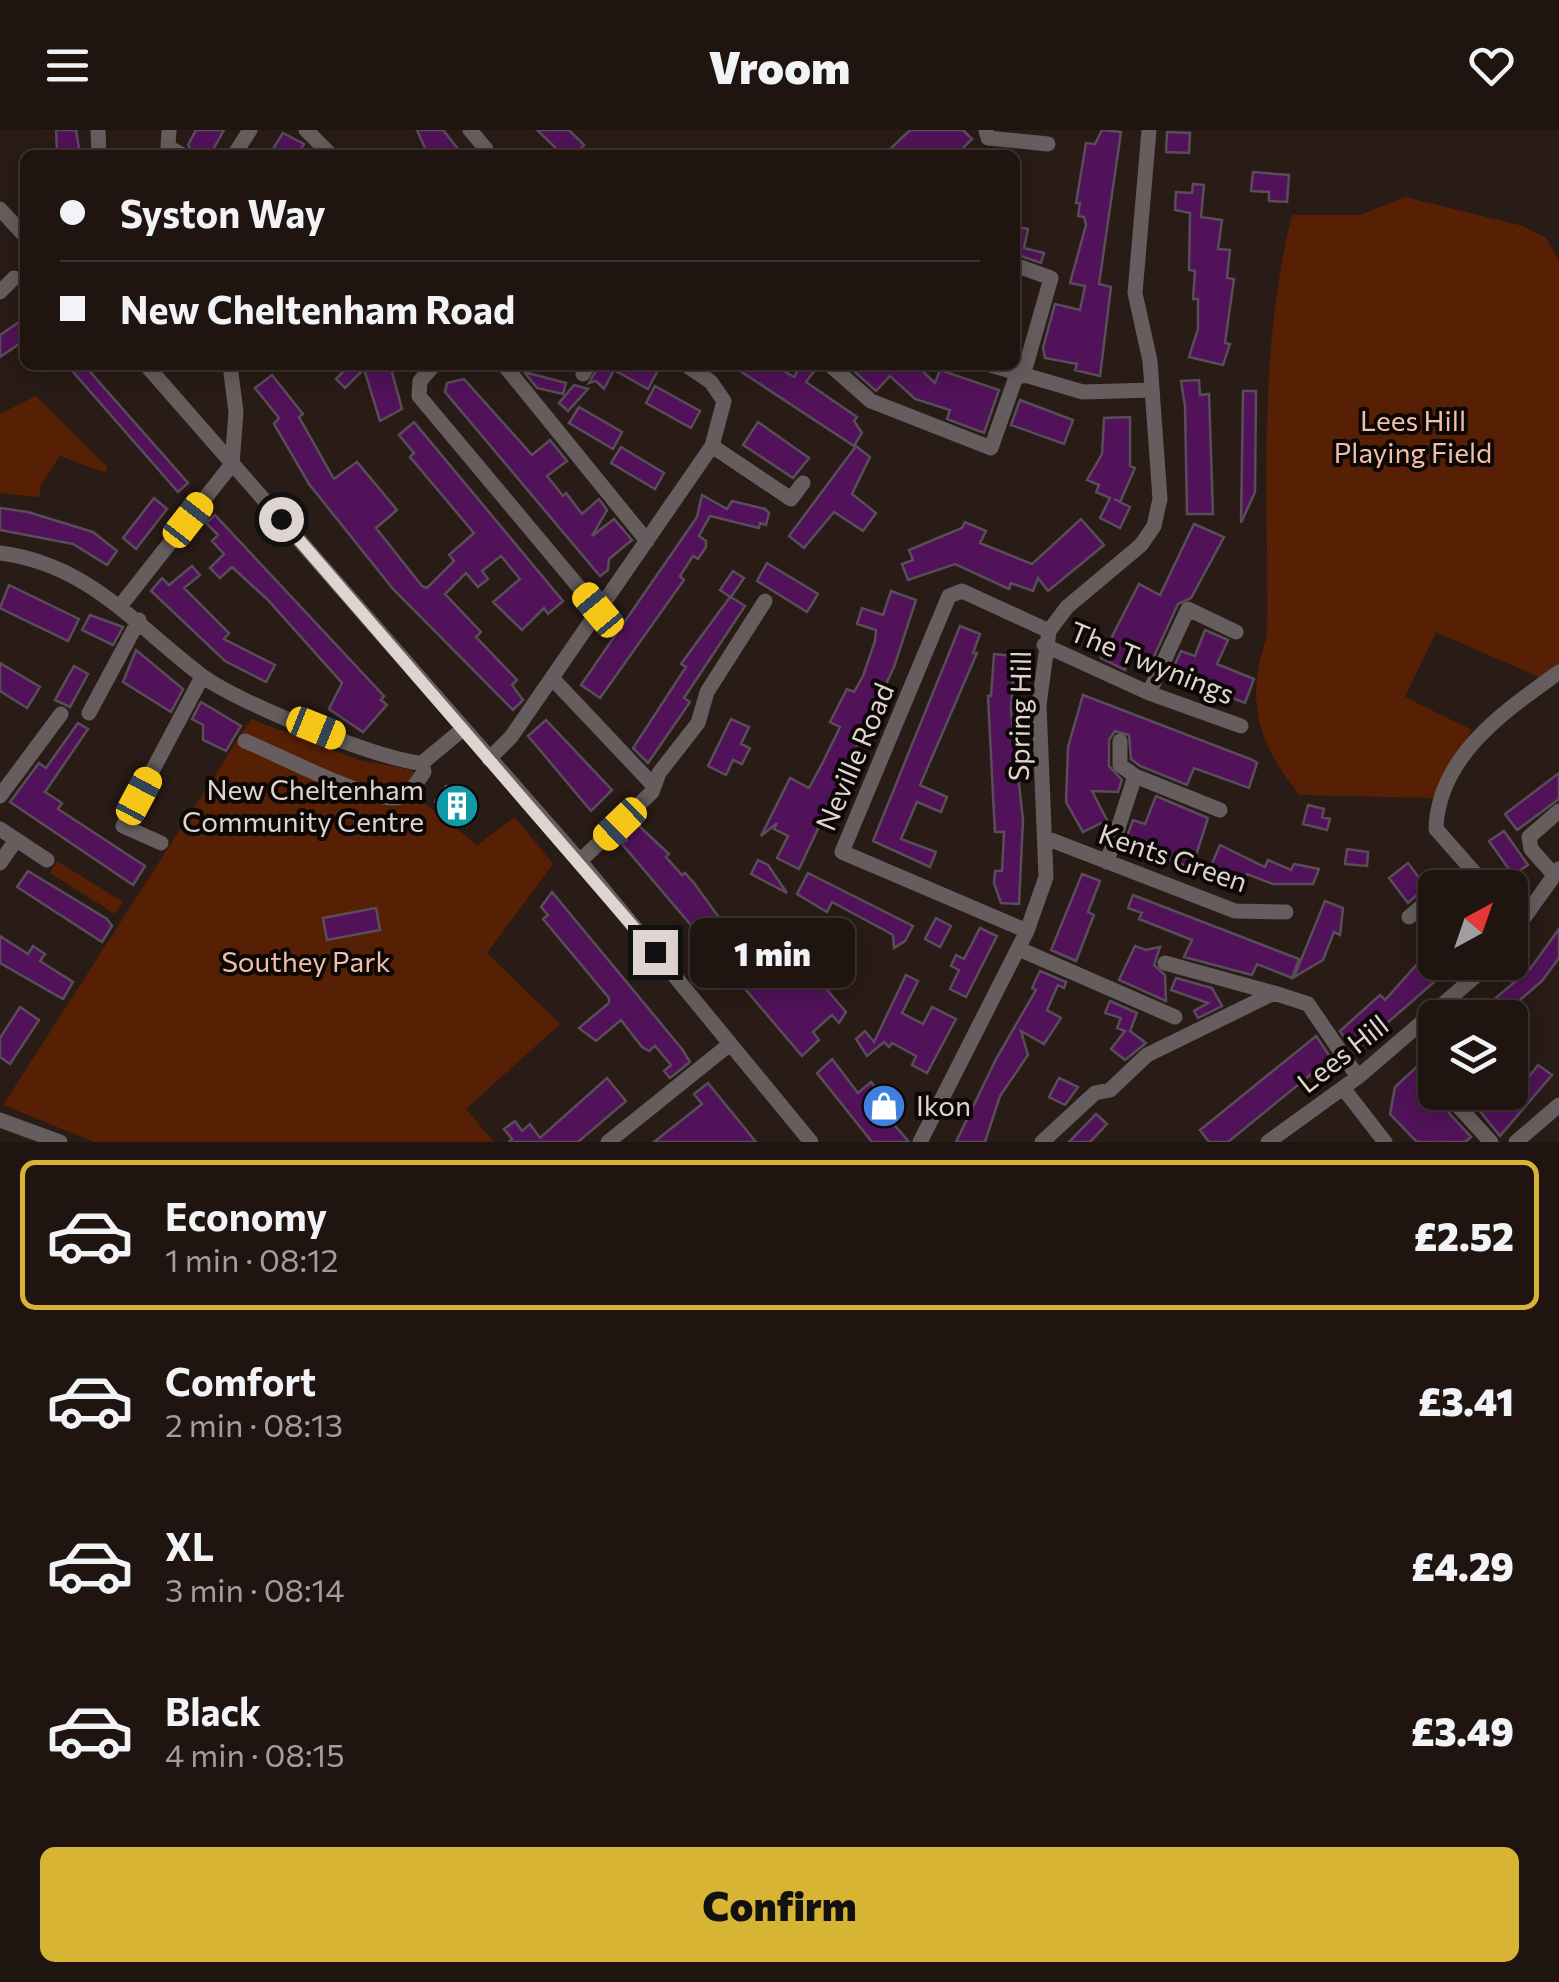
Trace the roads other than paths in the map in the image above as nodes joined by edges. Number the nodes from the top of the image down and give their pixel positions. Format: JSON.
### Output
{"nodes":[{"id":1,"x":306,"y":130,"type":"edge"},
{"id":2,"x":470,"y":130,"type":"edge"},
{"id":3,"x":986,"y":130,"type":"edge"},
{"id":4,"x":1148,"y":130,"type":"edge"},
{"id":5,"x":1048,"y":144,"type":"dead end"},
{"id":6,"x":326,"y":150,"type":"edge"},
{"id":7,"x":486,"y":150,"type":"dead end"},
{"id":8,"x":0,"y":209,"type":"edge"},
{"id":9,"x":20,"y":231,"type":"edge"},
{"id":10,"x":1020,"y":267,"type":"edge"},
{"id":11,"x":14,"y":278,"type":"dead end"},
{"id":12,"x":0,"y":292,"type":"edge"},
{"id":13,"x":150,"y":370,"type":"edge"},
{"id":14,"x":231,"y":370,"type":"edge"},
{"id":15,"x":430,"y":370,"type":"edge"},
{"id":16,"x":508,"y":370,"type":"edge"},
{"id":17,"x":693,"y":370,"type":"edge"},
{"id":18,"x":836,"y":370,"type":"edge"},
{"id":19,"x":1005,"y":370,"type":"edge"},
{"id":20,"x":1020,"y":375,"type":"junction"},
{"id":21,"x":1152,"y":390,"type":"junction"},
{"id":22,"x":712,"y":446,"type":"junction"},
{"id":23,"x":232,"y":464,"type":"junction"},
{"id":24,"x":803,"y":484,"type":"dead end"},
{"id":25,"x":790,"y":500,"type":"junction"},
{"id":26,"x":780,"y":516,"type":"dead end"},
{"id":27,"x":647,"y":541,"type":"junction"},
{"id":28,"x":0,"y":554,"type":"edge"},
{"id":29,"x":765,"y":602,"type":"dead end"},
{"id":30,"x":121,"y":605,"type":"junction"},
{"id":31,"x":598,"y":610,"type":"junction"},
{"id":32,"x":139,"y":620,"type":"junction"},
{"id":33,"x":1236,"y":632,"type":"dead end"},
{"id":34,"x":1046,"y":638,"type":"junction"},
{"id":35,"x":1559,"y":672,"type":"edge"},
{"id":36,"x":202,"y":677,"type":"junction"},
{"id":37,"x":552,"y":678,"type":"junction"},
{"id":38,"x":1150,"y":693,"type":"junction"},
{"id":39,"x":89,"y":713,"type":"dead end"},
{"id":40,"x":61,"y":714,"type":"dead end"},
{"id":41,"x":1241,"y":726,"type":"dead end"},
{"id":42,"x":463,"y":729,"type":"junction"},
{"id":43,"x":1120,"y":741,"type":"dead end"},
{"id":44,"x":245,"y":742,"type":"dead end"},
{"id":45,"x":489,"y":759,"type":"junction"},
{"id":46,"x":422,"y":764,"type":"junction"},
{"id":47,"x":1135,"y":776,"type":"junction"},
{"id":48,"x":654,"y":786,"type":"junction"},
{"id":49,"x":0,"y":796,"type":"edge"},
{"id":50,"x":1220,"y":810,"type":"dead end"},
{"id":51,"x":1559,"y":812,"type":"edge"},
{"id":52,"x":0,"y":829,"type":"edge"},
{"id":53,"x":1046,"y":838,"type":"junction"},
{"id":54,"x":16,"y":840,"type":"junction"},
{"id":55,"x":161,"y":843,"type":"dead end"},
{"id":56,"x":47,"y":860,"type":"dead end"},
{"id":57,"x":580,"y":861,"type":"junction"},
{"id":58,"x":1107,"y":862,"type":"junction"},
{"id":59,"x":0,"y":863,"type":"edge"},
{"id":60,"x":1472,"y":870,"type":"edge"},
{"id":61,"x":1557,"y":872,"type":"edge"},
{"id":62,"x":1528,"y":906,"type":"edge"},
{"id":63,"x":1418,"y":909,"type":"edge"},
{"id":64,"x":1286,"y":912,"type":"dead end"},
{"id":65,"x":1409,"y":917,"type":"dead end"},
{"id":66,"x":1027,"y":931,"type":"junction"},
{"id":67,"x":1018,"y":949,"type":"junction"},
{"id":68,"x":1166,"y":963,"type":"dead end"},
{"id":69,"x":1471,"y":980,"type":"edge"},
{"id":70,"x":1274,"y":994,"type":"junction"},
{"id":71,"x":1175,"y":1018,"type":"dead end"},
{"id":72,"x":730,"y":1044,"type":"junction"},
{"id":73,"x":1358,"y":1078,"type":"junction"},
{"id":74,"x":1344,"y":1088,"type":"junction"},
{"id":75,"x":1559,"y":1105,"type":"edge"},
{"id":76,"x":1462,"y":1110,"type":"edge"},
{"id":77,"x":2,"y":1120,"type":"edge"},
{"id":78,"x":0,"y":1138,"type":"edge"},
{"id":79,"x":60,"y":1142,"type":"edge"},
{"id":80,"x":608,"y":1142,"type":"edge"},
{"id":81,"x":811,"y":1142,"type":"edge"},
{"id":82,"x":920,"y":1142,"type":"edge"},
{"id":83,"x":1042,"y":1142,"type":"edge"},
{"id":84,"x":1268,"y":1142,"type":"edge"},
{"id":85,"x":1386,"y":1142,"type":"edge"},
{"id":86,"x":1491,"y":1142,"type":"edge"},
{"id":87,"x":1516,"y":1142,"type":"edge"}],
"edges":[{"from":1,"to":6,"type":"street"},
{"from":2,"to":7,"type":"street"},
{"from":3,"to":5,"type":"street"},
{"from":4,"to":21,"type":"street","name":"Spring Hill"},
{"from":8,"to":9,"type":"street"},
{"from":10,"to":20,"type":"street"},
{"from":11,"to":12,"type":"street"},
{"from":13,"to":23,"type":"street"},
{"from":14,"to":23,"type":"street"},
{"from":15,"to":31,"type":"street"},
{"from":16,"to":27,"type":"street"},
{"from":17,"to":22,"type":"street"},
{"from":18,"to":20,"type":"street"},
{"from":19,"to":20,"type":"street"},
{"from":20,"to":21,"type":"street"},
{"from":21,"to":34,"type":"street","name":"Spring Hill"},
{"from":22,"to":25,"type":"street"},
{"from":22,"to":27,"type":"street"},
{"from":23,"to":30,"type":"street"},
{"from":23,"to":42,"type":"street"},
{"from":24,"to":25,"type":"street"},
{"from":25,"to":26,"type":"street"},
{"from":27,"to":31,"type":"street"},
{"from":28,"to":30,"type":"street"},
{"from":29,"to":48,"type":"street"},
{"from":30,"to":32,"type":"street"},
{"from":31,"to":37,"type":"street"},
{"from":32,"to":36,"type":"street"},
{"from":32,"to":39,"type":"street"},
{"from":33,"to":38,"type":"street"},
{"from":34,"to":38,"type":"street","name":"The Twynings"},
{"from":34,"to":53,"type":"street","name":"Spring Hill"},
{"from":34,"to":66,"type":"street","name":"Neville Road"},
{"from":35,"to":60,"type":"street"},
{"from":36,"to":46,"type":"street"},
{"from":36,"to":55,"type":"street"},
{"from":37,"to":45,"type":"street"},
{"from":37,"to":48,"type":"street"},
{"from":38,"to":41,"type":"street","name":"The Twynings"},
{"from":40,"to":49,"type":"street"},
{"from":42,"to":45,"type":"street"},
{"from":42,"to":46,"type":"street"},
{"from":43,"to":47,"type":"street"},
{"from":44,"to":46,"type":"street"},
{"from":45,"to":57,"type":"street"},
{"from":47,"to":50,"type":"street"},
{"from":47,"to":58,"type":"street"},
{"from":48,"to":57,"type":"street"},
{"from":51,"to":61,"type":"street"},
{"from":52,"to":54,"type":"street"},
{"from":53,"to":58,"type":"street","name":"Kents Green"},
{"from":53,"to":66,"type":"street","name":"Spring Hill"},
{"from":54,"to":56,"type":"street"},
{"from":54,"to":59,"type":"street"},
{"from":57,"to":72,"type":"street"},
{"from":58,"to":64,"type":"street","name":"Kents Green"},
{"from":61,"to":62,"type":"street"},
{"from":63,"to":65,"type":"street"},
{"from":66,"to":67,"type":"street","name":"Spring Hill"},
{"from":67,"to":71,"type":"street"},
{"from":67,"to":82,"type":"street","name":"Spring Hill"},
{"from":68,"to":70,"type":"street"},
{"from":69,"to":73,"type":"street","name":"Lees Hill"},
{"from":70,"to":73,"type":"street"},
{"from":70,"to":83,"type":"street"},
{"from":72,"to":80,"type":"street"},
{"from":72,"to":81,"type":"street"},
{"from":73,"to":74,"type":"street","name":"Lees Hill"},
{"from":74,"to":84,"type":"street","name":"Lees Hill"},
{"from":74,"to":85,"type":"street"},
{"from":75,"to":87,"type":"street"},
{"from":76,"to":86,"type":"street"},
{"from":77,"to":78,"type":"street"},
{"from":77,"to":79,"type":"street"}]}
